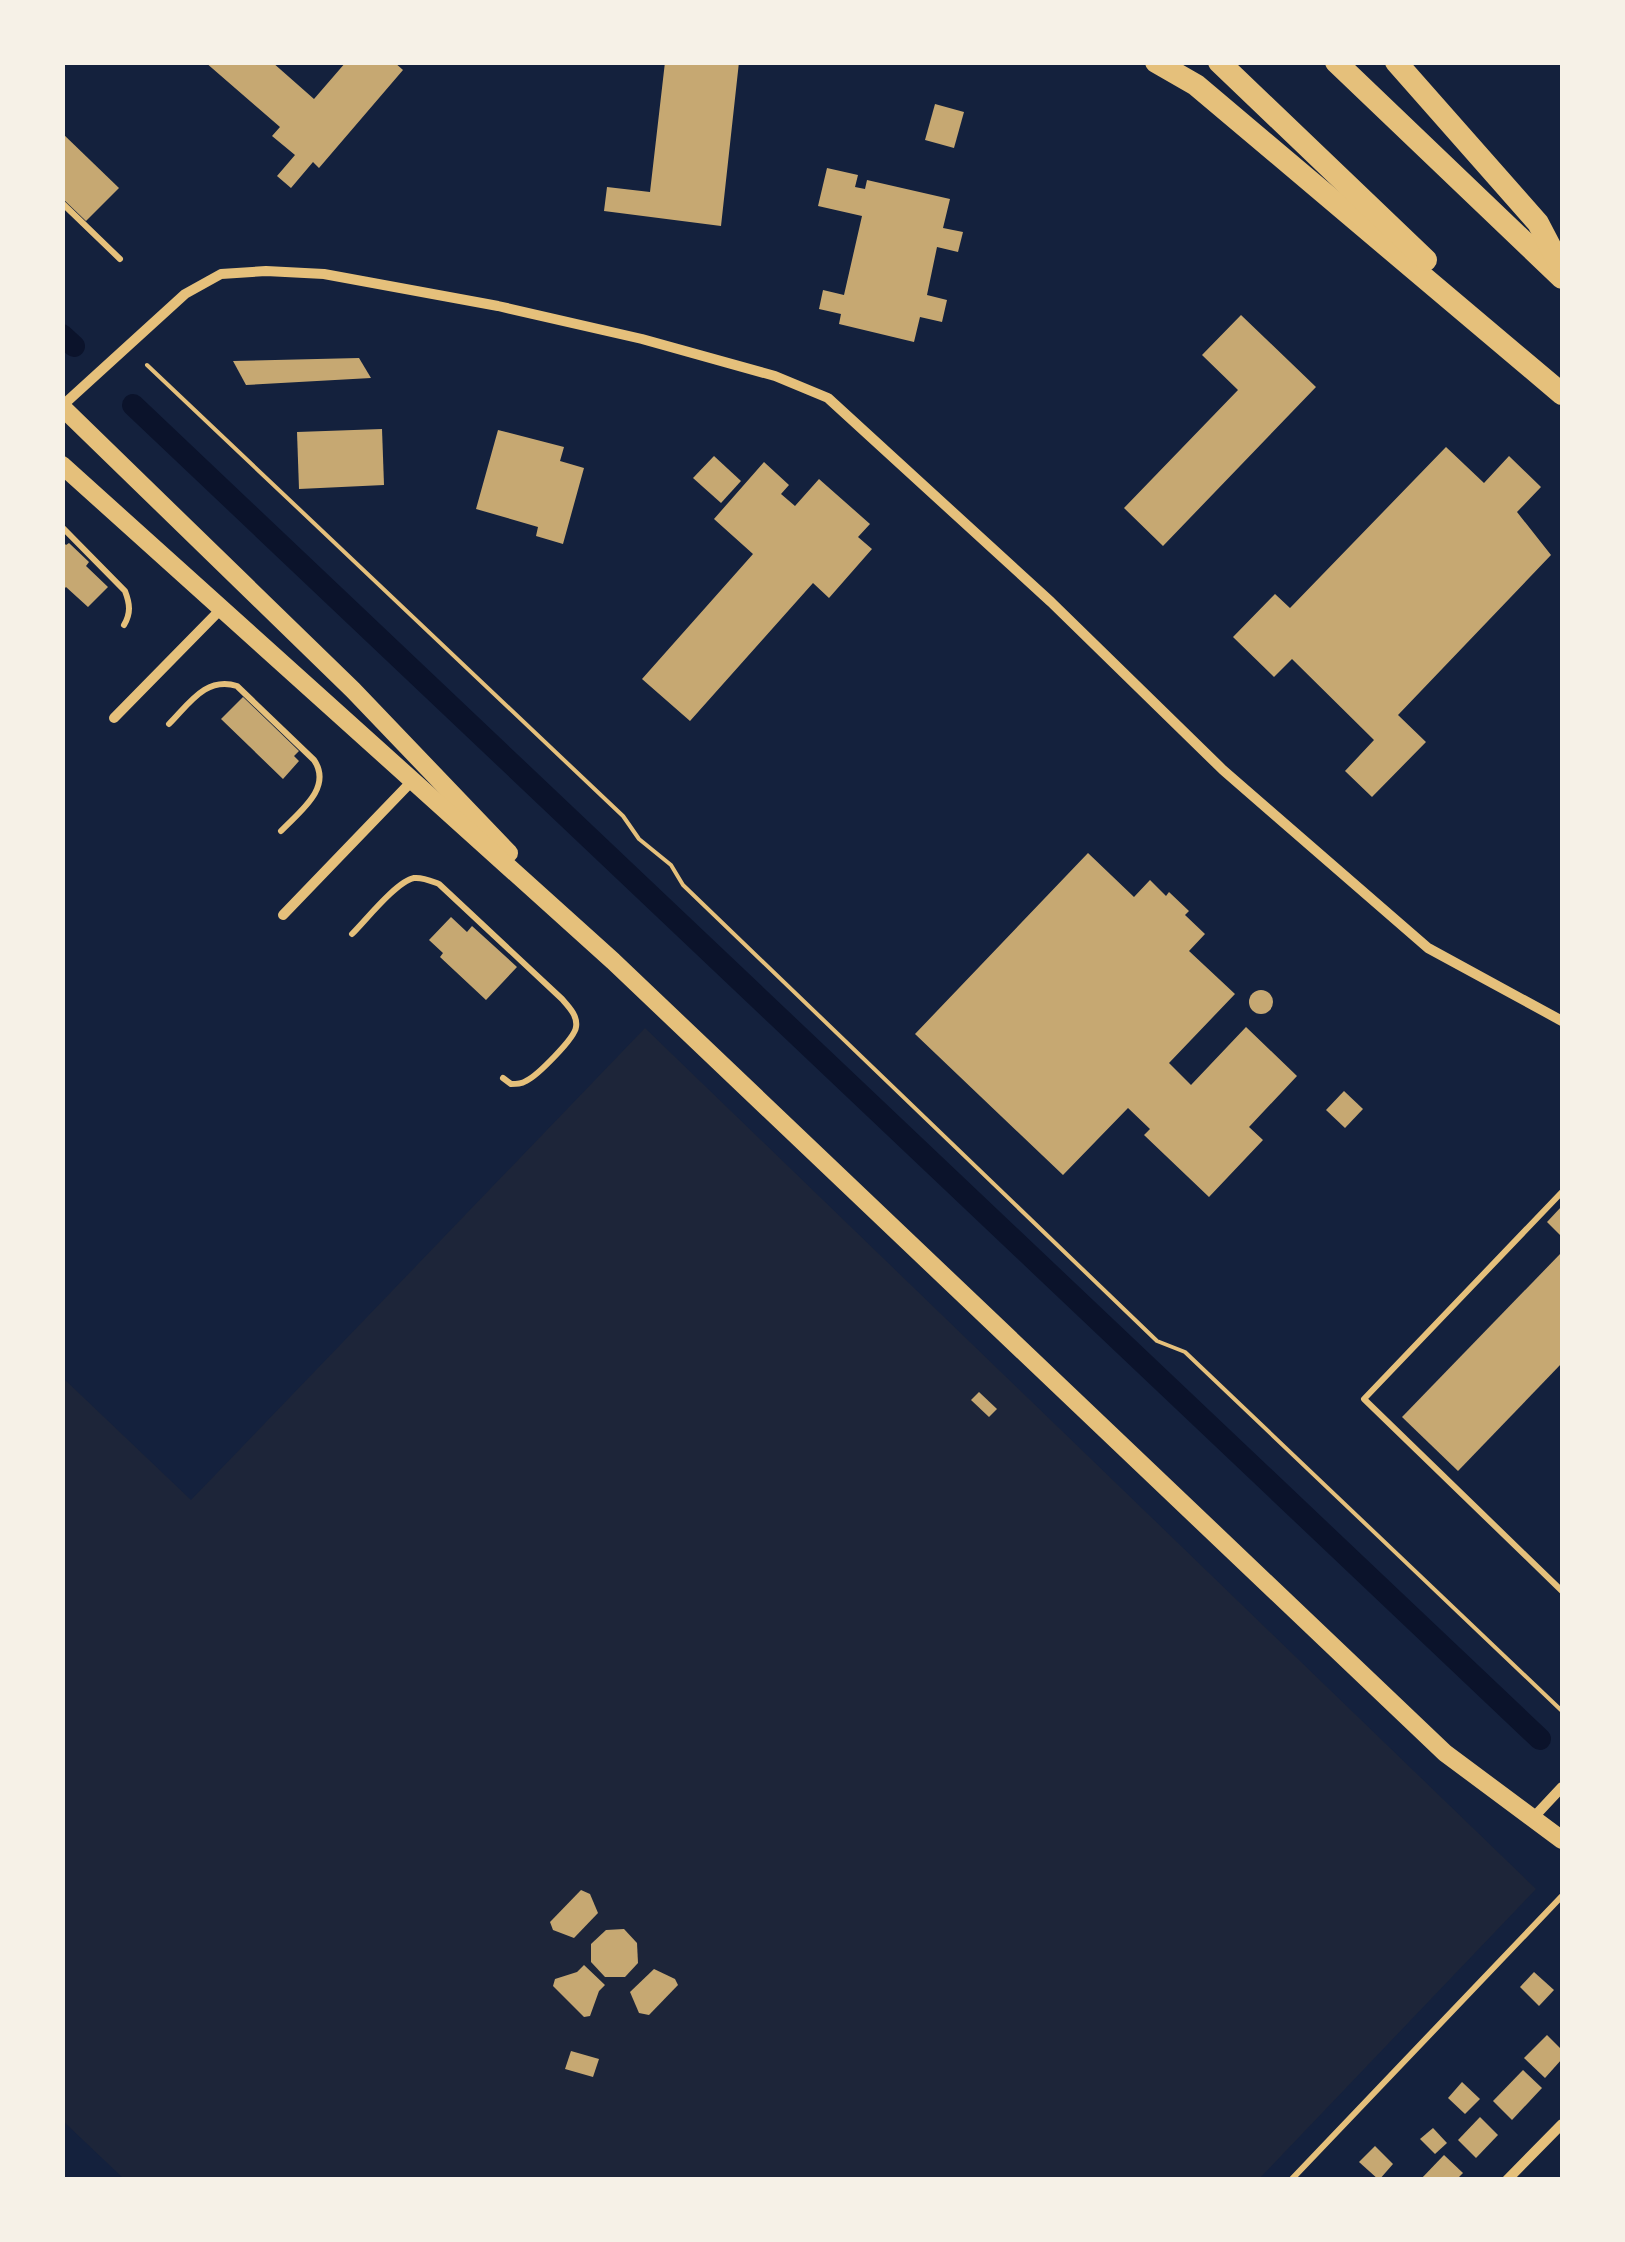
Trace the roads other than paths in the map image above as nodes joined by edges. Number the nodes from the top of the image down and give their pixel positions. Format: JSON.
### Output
{"nodes":[{"id":1,"x":1156,"y":62,"type":"edge"},
{"id":2,"x":1219,"y":62,"type":"edge"},
{"id":3,"x":1336,"y":62,"type":"edge"},
{"id":4,"x":1396,"y":62,"type":"edge"},
{"id":5,"x":62,"y":203,"type":"edge"},
{"id":6,"x":120,"y":259,"type":"dead end"},
{"id":7,"x":1562,"y":269,"type":"edge"},
{"id":8,"x":1562,"y":278,"type":"edge"},
{"id":9,"x":1562,"y":392,"type":"edge"},
{"id":10,"x":62,"y":407,"type":"edge"},
{"id":11,"x":62,"y":465,"type":"edge"},
{"id":12,"x":62,"y":527,"type":"edge"},
{"id":13,"x":222,"y":608,"type":"junction"},
{"id":14,"x":124,"y":625,"type":"dead end"},
{"id":15,"x":114,"y":718,"type":"dead end"},
{"id":16,"x":169,"y":724,"type":"dead end"},
{"id":17,"x":413,"y":780,"type":"junction"},
{"id":18,"x":281,"y":831,"type":"dead end"},
{"id":19,"x":283,"y":916,"type":"dead end"},
{"id":20,"x":352,"y":934,"type":"dead end"},
{"id":21,"x":614,"y":961,"type":"junction"},
{"id":22,"x":1562,"y":1021,"type":"edge"},
{"id":23,"x":502,"y":1078,"type":"dead end"},
{"id":24,"x":1562,"y":1192,"type":"edge"},
{"id":25,"x":1562,"y":1591,"type":"edge"},
{"id":26,"x":1562,"y":1786,"type":"edge"},
{"id":27,"x":1532,"y":1818,"type":"junction"},
{"id":28,"x":1562,"y":1840,"type":"edge"},
{"id":29,"x":1562,"y":1896,"type":"edge"},
{"id":30,"x":1562,"y":2124,"type":"edge"},
{"id":31,"x":1291,"y":2180,"type":"edge"},
{"id":32,"x":1507,"y":2180,"type":"edge"}],
"edges":[{"from":1,"to":9,"type":"highway"},
{"from":2,"to":9,"type":"highway"},
{"from":3,"to":8,"type":"highway"},
{"from":4,"to":7,"type":"highway"},
{"from":5,"to":6,"type":"lane"},
{"from":10,"to":21,"type":"main road"},
{"from":10,"to":22,"type":"street"},
{"from":11,"to":13,"type":"main road"},
{"from":12,"to":14,"type":"lane"},
{"from":13,"to":15,"type":"street"},
{"from":13,"to":17,"type":"main road"},
{"from":16,"to":18,"type":"lane"},
{"from":17,"to":19,"type":"street"},
{"from":17,"to":21,"type":"main road"},
{"from":20,"to":23,"type":"lane"},
{"from":21,"to":27,"type":"main road"},
{"from":24,"to":25,"type":"lane"},
{"from":26,"to":27,"type":"street"},
{"from":27,"to":28,"type":"main road"},
{"from":29,"to":31,"type":"lane"},
{"from":30,"to":32,"type":"street"}]}
